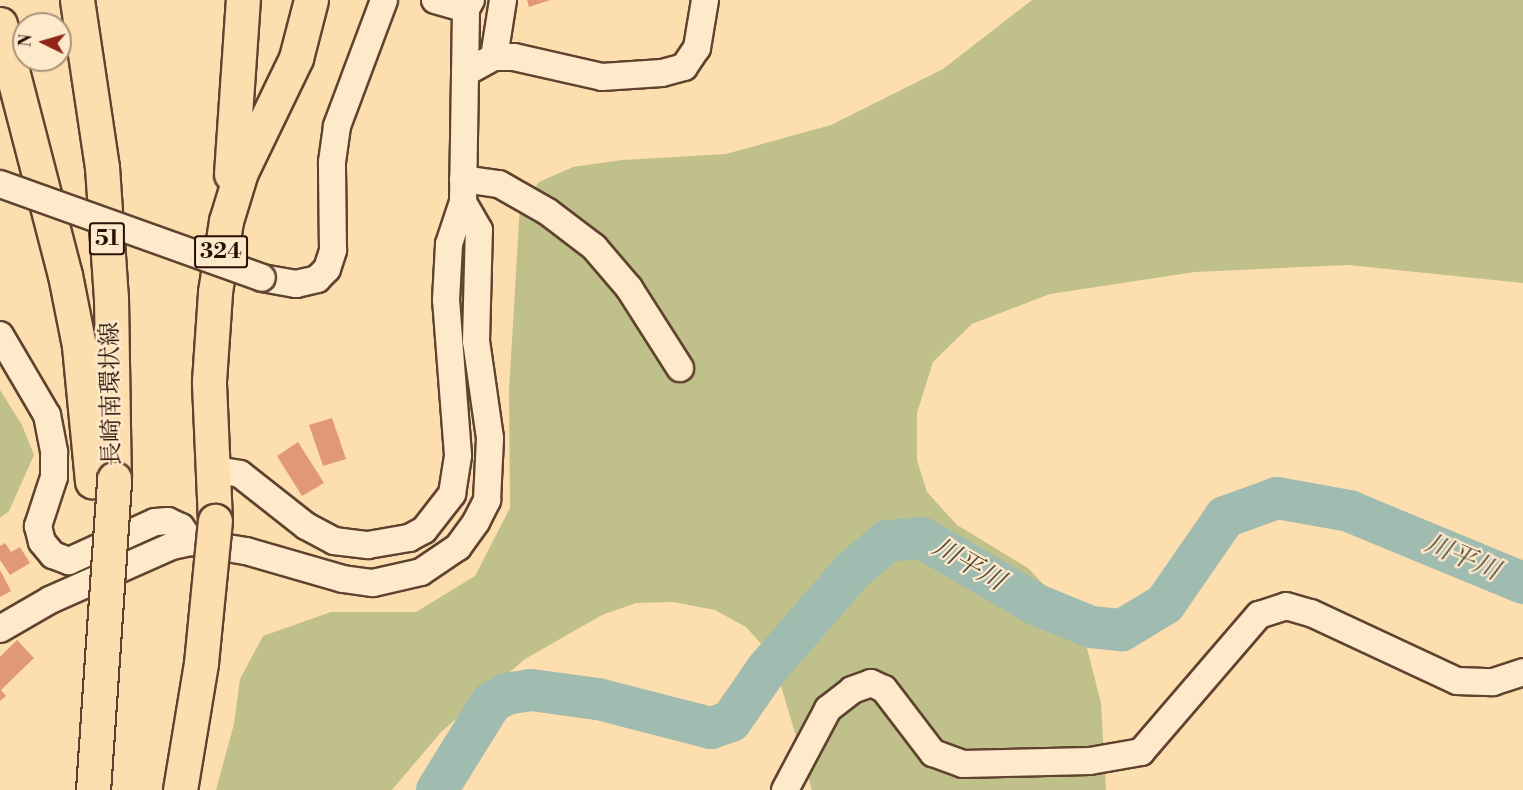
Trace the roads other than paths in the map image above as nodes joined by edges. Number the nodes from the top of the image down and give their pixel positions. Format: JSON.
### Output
{"nodes":[{"id":1,"x":77,"y":0,"type":"edge"},
{"id":2,"x":99,"y":0,"type":"edge"},
{"id":3,"x":243,"y":0,"type":"edge"},
{"id":4,"x":311,"y":0,"type":"edge"},
{"id":5,"x":384,"y":0,"type":"edge"},
{"id":6,"x":435,"y":0,"type":"edge"},
{"id":7,"x":503,"y":0,"type":"edge"},
{"id":8,"x":705,"y":0,"type":"edge"},
{"id":9,"x":468,"y":5,"type":"edge"},
{"id":10,"x":0,"y":24,"type":"edge"},
{"id":11,"x":494,"y":57,"type":"junction"},
{"id":12,"x":465,"y":73,"type":"junction"},
{"id":13,"x":0,"y":184,"type":"edge"},
{"id":14,"x":463,"y":190,"type":"junction"},
{"id":15,"x":226,"y":220,"type":"junction"},
{"id":16,"x":0,"y":335,"type":"edge"},
{"id":17,"x":680,"y":368,"type":"dead end"},
{"id":18,"x":115,"y":436,"type":"junction"},
{"id":19,"x":216,"y":470,"type":"junction"},
{"id":20,"x":103,"y":480,"type":"junction"},
{"id":21,"x":191,"y":542,"type":"junction"},
{"id":22,"x":0,"y":629,"type":"edge"},
{"id":23,"x":1523,"y":672,"type":"edge"},
{"id":24,"x":93,"y":790,"type":"edge"},
{"id":25,"x":180,"y":790,"type":"edge"},
{"id":26,"x":785,"y":790,"type":"edge"}],
"edges":[{"from":1,"to":18,"type":"highway","name":"長崎南環状線","number":"51"},
{"from":2,"to":18,"type":"highway","number":"51"},
{"from":3,"to":15,"type":"highway"},
{"from":4,"to":15,"type":"highway","number":"324"},
{"from":5,"to":13,"type":"street","bridge":true},
{"from":6,"to":9,"type":"street"},
{"from":7,"to":11,"type":"street"},
{"from":8,"to":11,"type":"street"},
{"from":9,"to":12,"type":"street"},
{"from":10,"to":20,"type":"highway","number":"51"},
{"from":11,"to":12,"type":"street"},
{"from":12,"to":14,"type":"street"},
{"from":14,"to":17,"type":"street"},
{"from":14,"to":19,"type":"street"},
{"from":14,"to":21,"type":"street"},
{"from":15,"to":19,"type":"highway","number":"324"},
{"from":16,"to":21,"type":"street"},
{"from":18,"to":20,"type":"highway","name":"長崎南環状線","number":"51"},
{"from":19,"to":25,"type":"highway","number":"324","bridge":true},
{"from":20,"to":24,"type":"highway","number":"51","bridge":true},
{"from":21,"to":22,"type":"street"},
{"from":23,"to":26,"type":"street"}]}
